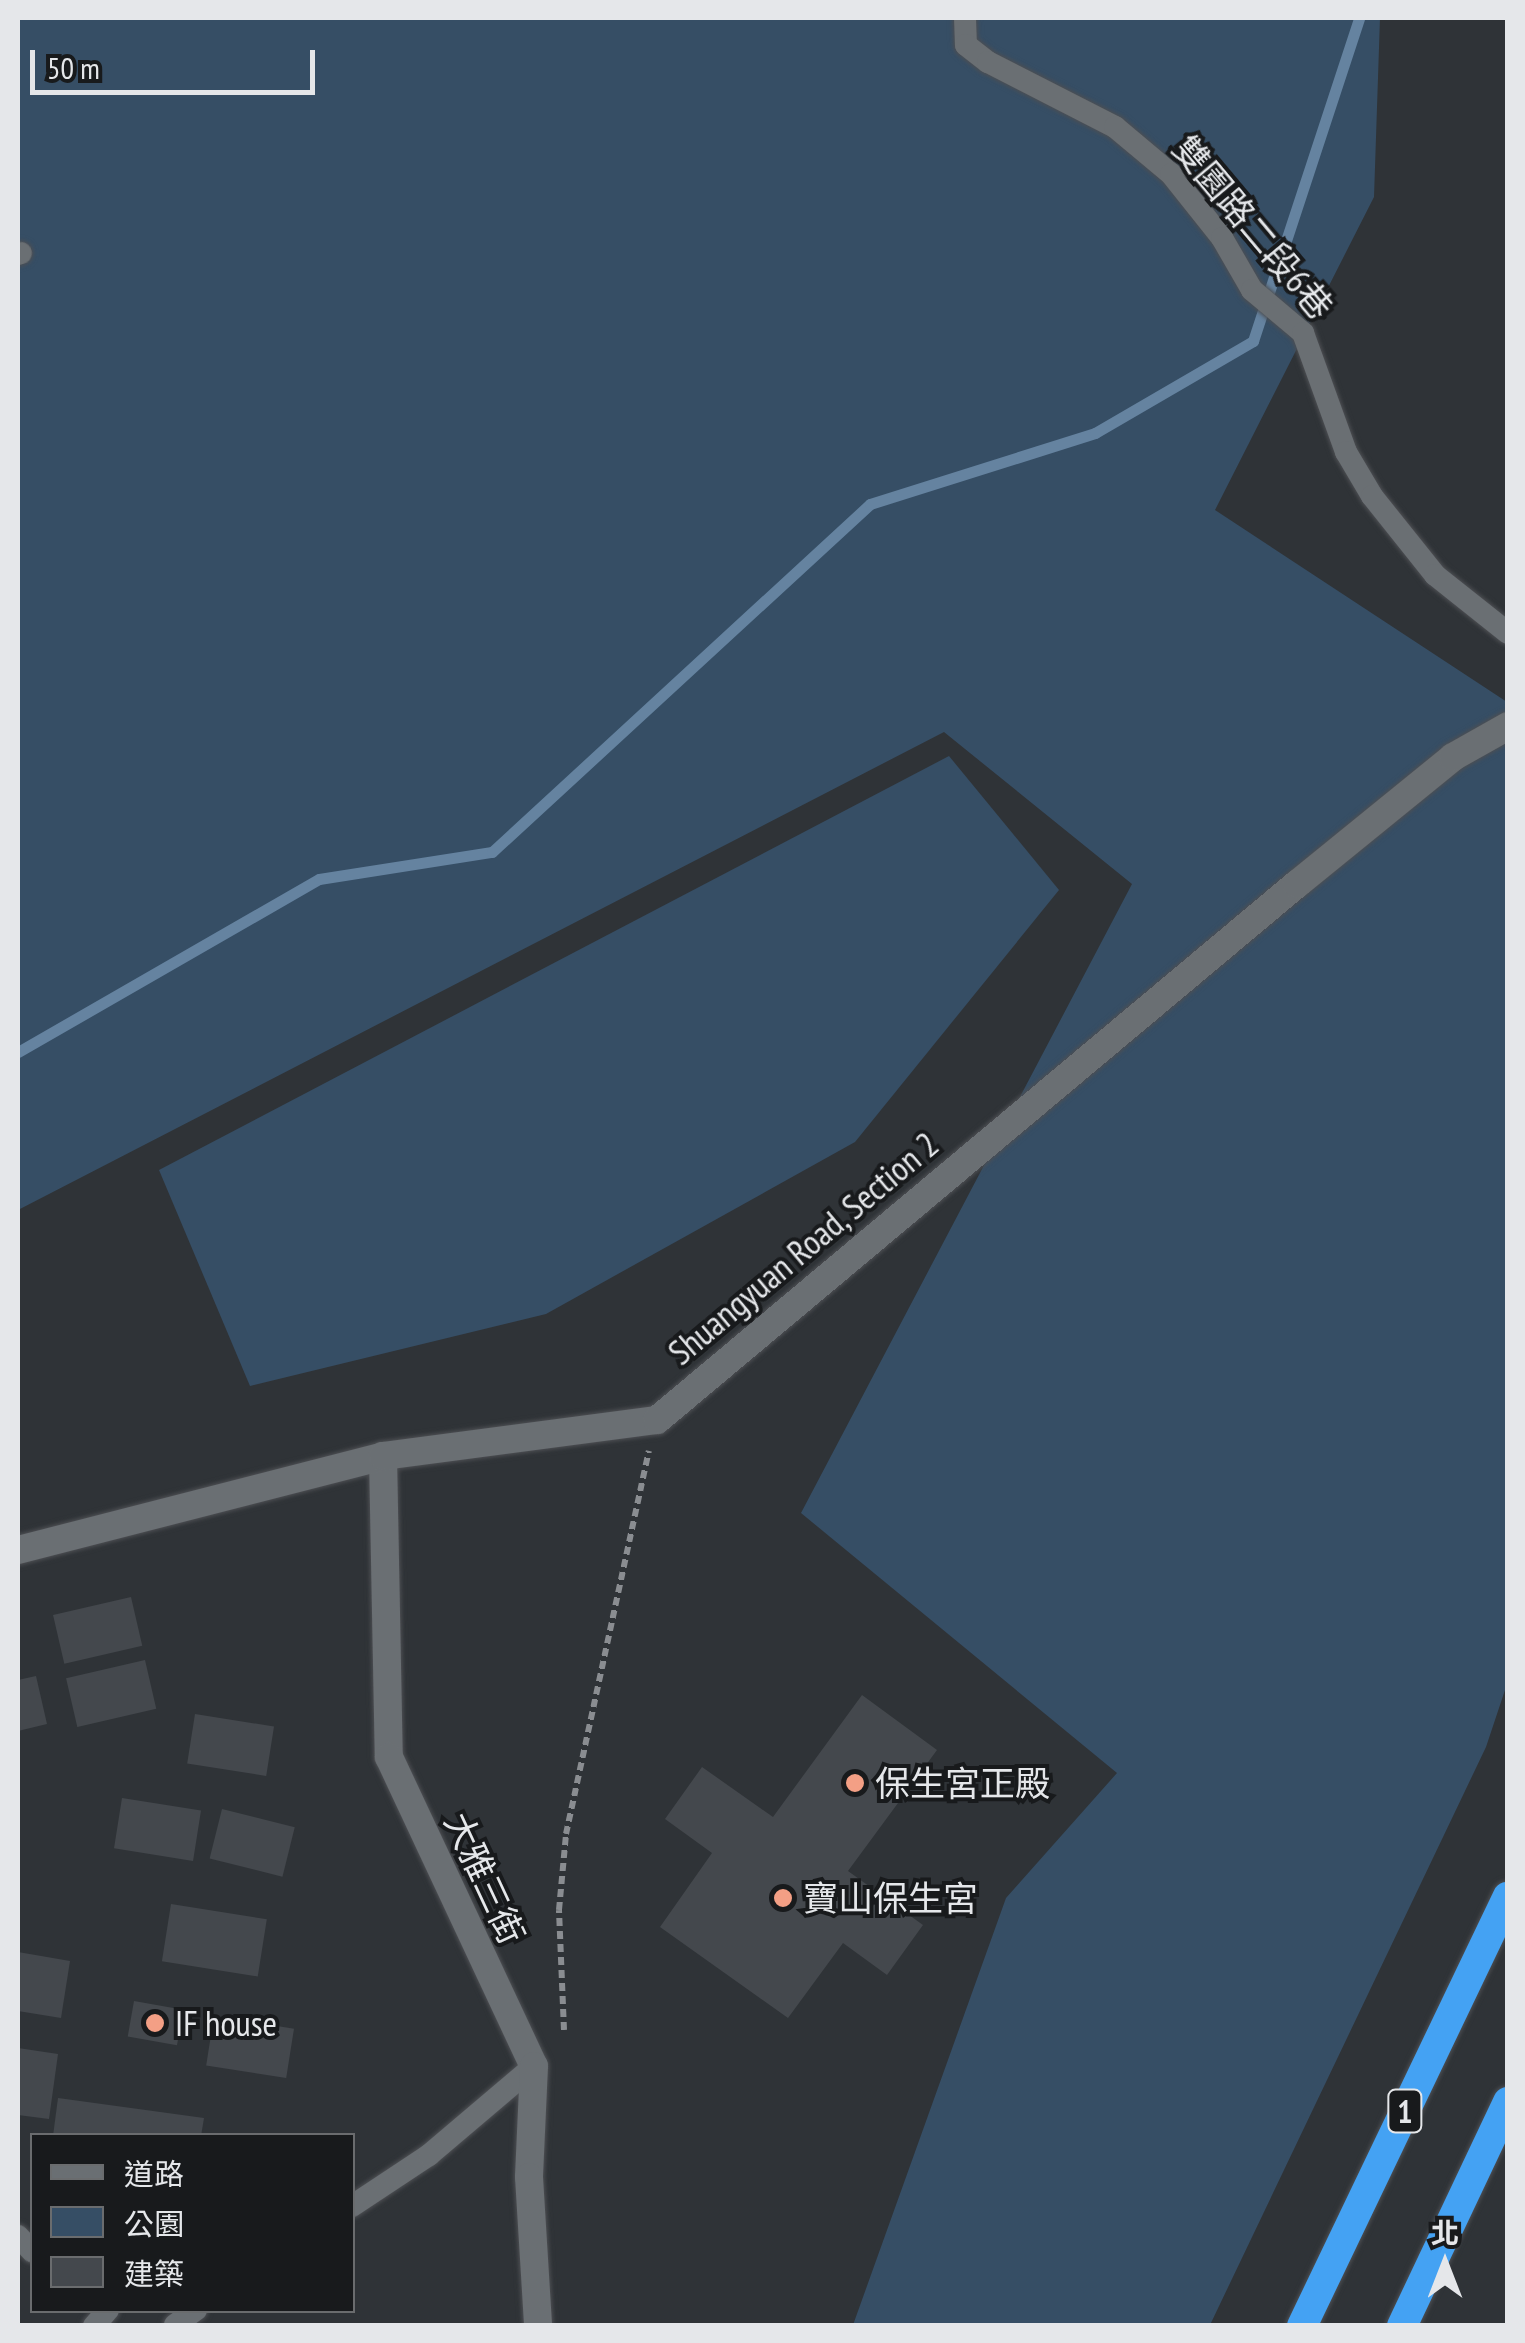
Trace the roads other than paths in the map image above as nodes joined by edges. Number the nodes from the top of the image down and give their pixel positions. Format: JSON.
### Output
{"nodes":[{"id":1,"x":965,"y":18,"type":"edge"},
{"id":2,"x":1508,"y":632,"type":"edge"},
{"id":3,"x":1508,"y":726,"type":"edge"},
{"id":4,"x":382,"y":1456,"type":"junction"},
{"id":5,"x":18,"y":1550,"type":"edge"},
{"id":6,"x":1508,"y":1897,"type":"edge"},
{"id":7,"x":534,"y":2066,"type":"junction"},
{"id":8,"x":1508,"y":2102,"type":"edge"},
{"id":9,"x":355,"y":2204,"type":"edge"},
{"id":10,"x":538,"y":2326,"type":"edge"},
{"id":11,"x":1302,"y":2326,"type":"edge"},
{"id":12,"x":1402,"y":2326,"type":"edge"}],
"edges":[{"from":1,"to":2,"type":"lane","name":"雙園路二段6巷"},
{"from":3,"to":4,"type":"street","name":"Shuangyuan Road, Section 2"},
{"from":4,"to":5,"type":"street"},
{"from":4,"to":7,"type":"street","name":"大雅三街"},
{"from":6,"to":11,"type":"highway","number":"1"},
{"from":7,"to":9,"type":"lane"},
{"from":7,"to":10,"type":"street","name":"大雅三街"},
{"from":8,"to":12,"type":"highway"}]}
